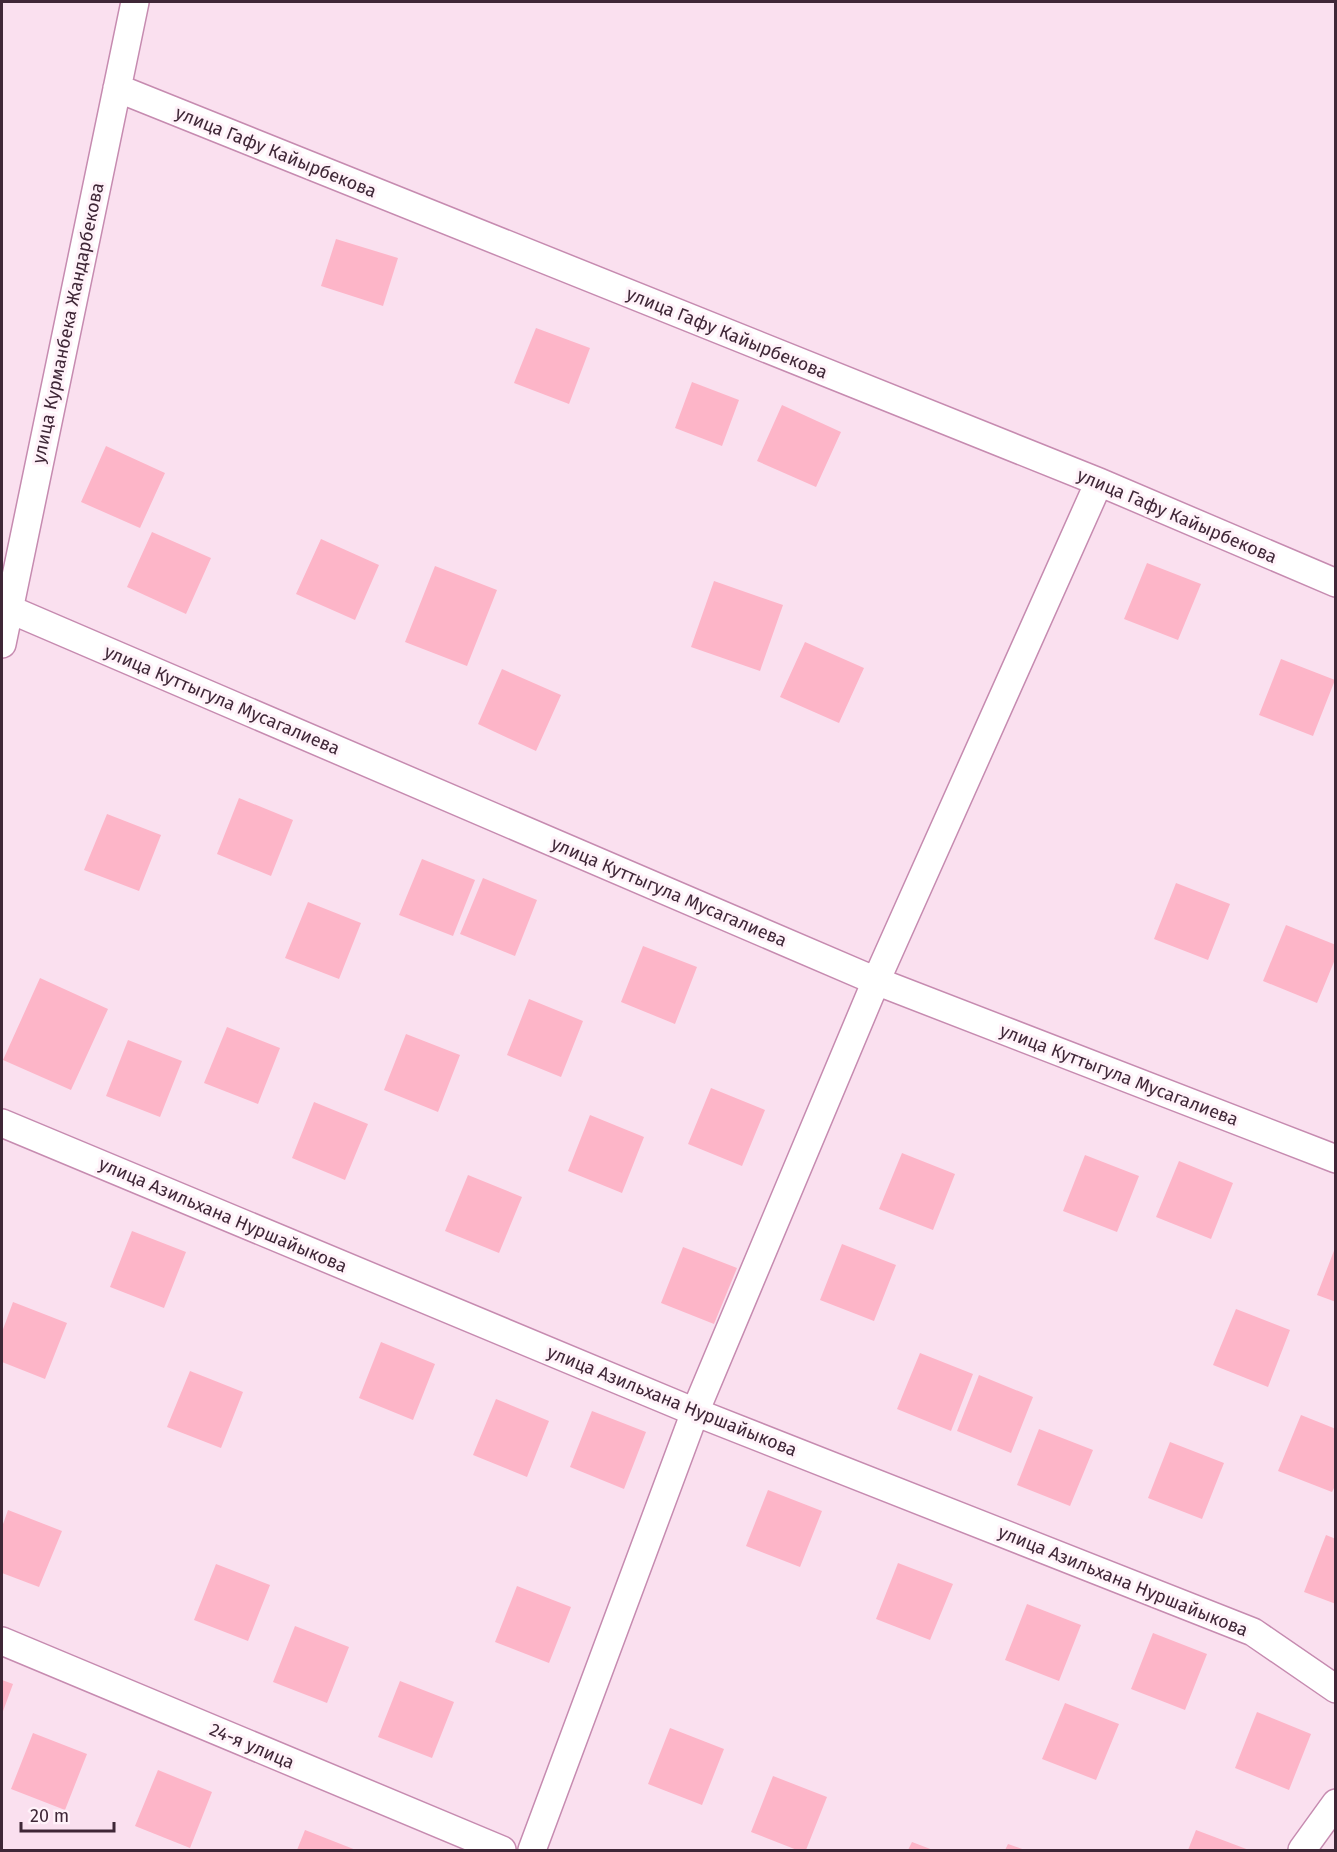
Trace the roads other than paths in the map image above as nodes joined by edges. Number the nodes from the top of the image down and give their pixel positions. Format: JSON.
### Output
{"nodes":[{"id":1,"x":135,"y":2,"type":"edge"},
{"id":2,"x":117,"y":88,"type":"junction"},
{"id":3,"x":1099,"y":482,"type":"junction"},
{"id":4,"x":1335,"y":583,"type":"edge"},
{"id":5,"x":9,"y":609,"type":"junction"},
{"id":6,"x":2,"y":644,"type":"edge"},
{"id":7,"x":876,"y":981,"type":"junction"},
{"id":8,"x":2,"y":1123,"type":"edge"},
{"id":9,"x":1335,"y":1159,"type":"edge"},
{"id":10,"x":695,"y":1412,"type":"junction"},
{"id":11,"x":2,"y":1641,"type":"edge"},
{"id":12,"x":1335,"y":1689,"type":"edge"},
{"id":13,"x":1335,"y":1803,"type":"edge"},
{"id":14,"x":502,"y":1851,"type":"edge"},
{"id":15,"x":532,"y":1851,"type":"edge"},
{"id":16,"x":1302,"y":1851,"type":"edge"}],
"edges":[{"from":1,"to":2,"type":"street","name":"улица Курманбека Жандарбекова"},
{"from":2,"to":3,"type":"street","name":"улица Гафу Кайырбекова"},
{"from":2,"to":5,"type":"street","name":"улица Курманбека Жандарбекова"},
{"from":3,"to":4,"type":"street","name":"улица Гафу Кайырбекова"},
{"from":3,"to":7,"type":"street"},
{"from":5,"to":6,"type":"street","name":"улица Курманбека Жандарбекова"},
{"from":5,"to":7,"type":"street","name":"улица Куттыгула Мусагалиева"},
{"from":7,"to":9,"type":"street","name":"улица Куттыгула Мусагалиева"},
{"from":7,"to":10,"type":"street"},
{"from":8,"to":10,"type":"street","name":"улица Азильхана Нуршайыкова"},
{"from":10,"to":12,"type":"street","name":"улица Азильхана Нуршайыкова"},
{"from":10,"to":15,"type":"street"},
{"from":11,"to":14,"type":"street","name":"24-я улица"},
{"from":13,"to":16,"type":"street"}]}
